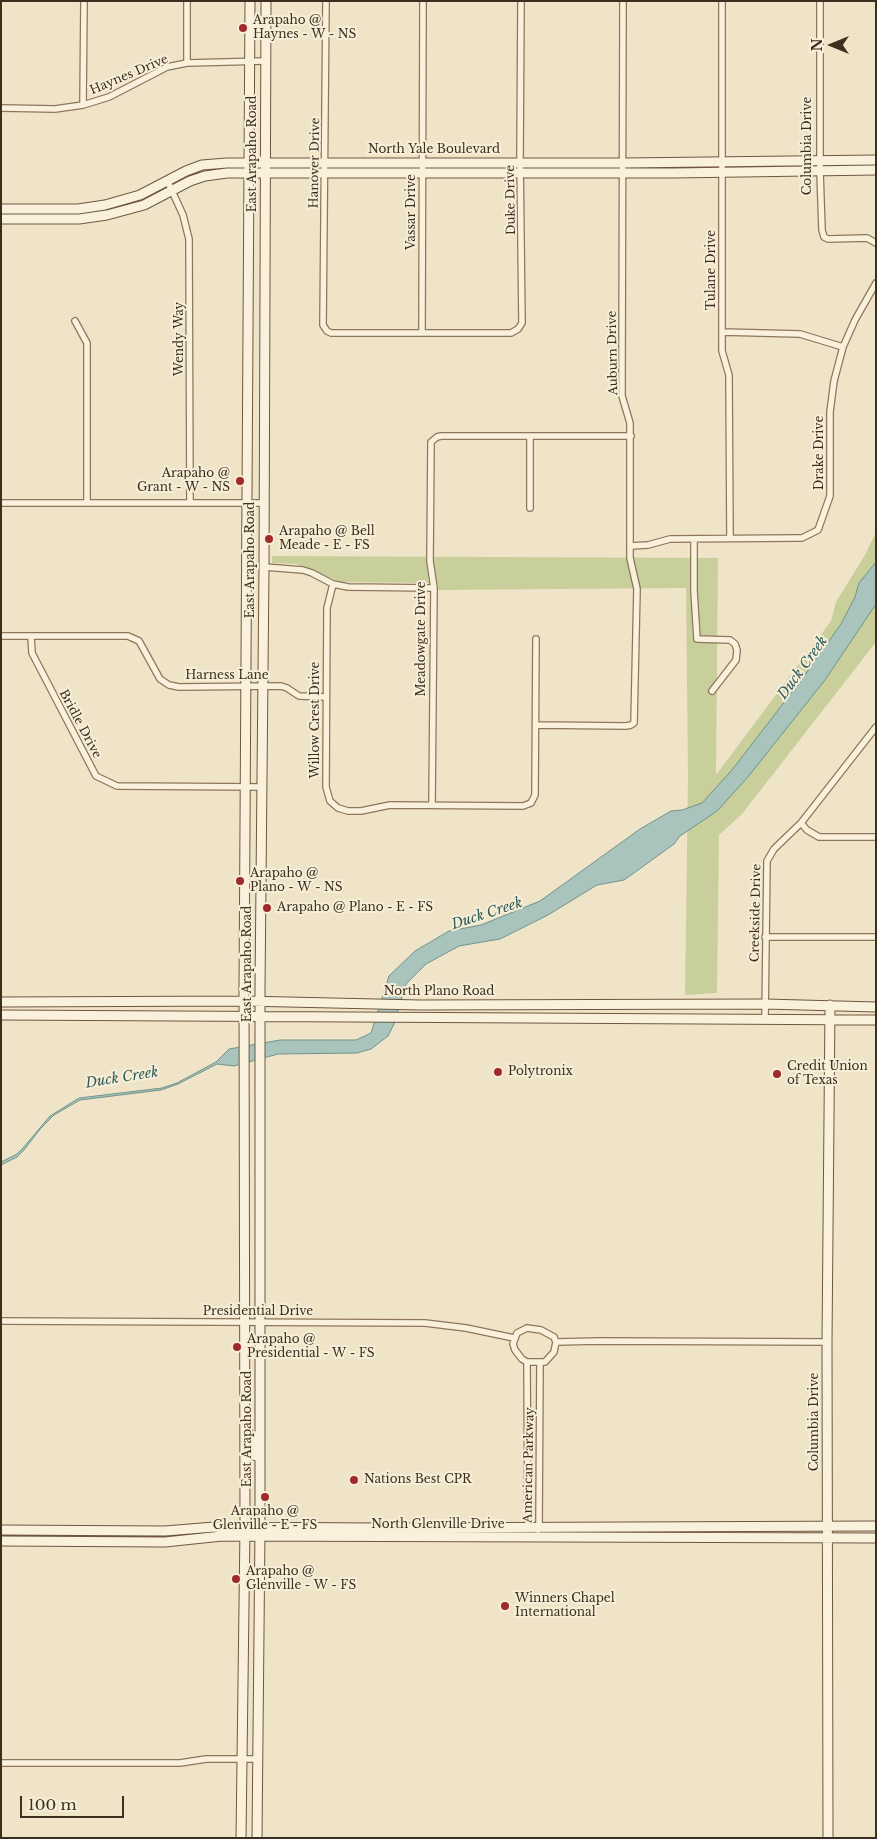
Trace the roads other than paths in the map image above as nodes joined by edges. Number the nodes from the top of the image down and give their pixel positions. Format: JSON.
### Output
{"nodes":[{"id":1,"x":84,"y":1,"type":"edge"},
{"id":2,"x":187,"y":1,"type":"edge"},
{"id":3,"x":250,"y":1,"type":"edge"},
{"id":4,"x":266,"y":1,"type":"edge"},
{"id":5,"x":326,"y":1,"type":"edge"},
{"id":6,"x":422,"y":1,"type":"edge"},
{"id":7,"x":521,"y":1,"type":"edge"},
{"id":8,"x":623,"y":1,"type":"edge"},
{"id":9,"x":722,"y":1,"type":"edge"},
{"id":10,"x":820,"y":1,"type":"edge"},
{"id":11,"x":249,"y":61,"type":"junction"},
{"id":12,"x":265,"y":61,"type":"junction"},
{"id":13,"x":187,"y":63,"type":"junction"},
{"id":14,"x":83,"y":104,"type":"junction"},
{"id":15,"x":1,"y":108,"type":"edge"},
{"id":16,"x":876,"y":160,"type":"edge"},
{"id":17,"x":820,"y":161,"type":"junction"},
{"id":18,"x":249,"y":162,"type":"junction"},
{"id":19,"x":266,"y":162,"type":"junction"},
{"id":20,"x":325,"y":162,"type":"junction"},
{"id":21,"x":422,"y":162,"type":"junction"},
{"id":22,"x":521,"y":162,"type":"junction"},
{"id":23,"x":723,"y":162,"type":"junction"},
{"id":24,"x":623,"y":163,"type":"junction"},
{"id":25,"x":876,"y":170,"type":"edge"},
{"id":26,"x":820,"y":171,"type":"junction"},
{"id":27,"x":265,"y":173,"type":"junction"},
{"id":28,"x":324,"y":173,"type":"junction"},
{"id":29,"x":422,"y":173,"type":"junction"},
{"id":30,"x":520,"y":173,"type":"junction"},
{"id":31,"x":623,"y":173,"type":"junction"},
{"id":32,"x":723,"y":173,"type":"junction"},
{"id":33,"x":248,"y":174,"type":"junction"},
{"id":34,"x":167,"y":180,"type":"junction"},
{"id":35,"x":171,"y":190,"type":"junction"},
{"id":36,"x":1,"y":209,"type":"edge"},
{"id":37,"x":1,"y":219,"type":"edge"},
{"id":38,"x":876,"y":243,"type":"edge"},
{"id":39,"x":876,"y":283,"type":"edge"},
{"id":40,"x":75,"y":321,"type":"dead end"},
{"id":41,"x":422,"y":332,"type":"junction"},
{"id":42,"x":722,"y":332,"type":"junction"},
{"id":43,"x":843,"y":346,"type":"junction"},
{"id":44,"x":530,"y":436,"type":"junction"},
{"id":45,"x":631,"y":436,"type":"junction"},
{"id":46,"x":1,"y":502,"type":"edge"},
{"id":47,"x":88,"y":503,"type":"junction"},
{"id":48,"x":190,"y":503,"type":"junction"},
{"id":49,"x":246,"y":503,"type":"junction"},
{"id":50,"x":263,"y":503,"type":"junction"},
{"id":51,"x":530,"y":508,"type":"dead end"},
{"id":52,"x":730,"y":538,"type":"junction"},
{"id":53,"x":694,"y":539,"type":"junction"},
{"id":54,"x":630,"y":546,"type":"junction"},
{"id":55,"x":264,"y":567,"type":"junction"},
{"id":56,"x":334,"y":584,"type":"junction"},
{"id":57,"x":434,"y":588,"type":"junction"},
{"id":58,"x":263,"y":606,"type":"junction"},
{"id":59,"x":246,"y":621,"type":"junction"},
{"id":60,"x":1,"y":636,"type":"edge"},
{"id":61,"x":31,"y":636,"type":"junction"},
{"id":62,"x":536,"y":639,"type":"dead end"},
{"id":63,"x":246,"y":686,"type":"junction"},
{"id":64,"x":262,"y":686,"type":"junction"},
{"id":65,"x":712,"y":691,"type":"dead end"},
{"id":66,"x":326,"y":696,"type":"junction"},
{"id":67,"x":536,"y":725,"type":"junction"},
{"id":68,"x":876,"y":727,"type":"edge"},
{"id":69,"x":246,"y":787,"type":"junction"},
{"id":70,"x":262,"y":787,"type":"junction"},
{"id":71,"x":432,"y":805,"type":"junction"},
{"id":72,"x":801,"y":823,"type":"junction"},
{"id":73,"x":876,"y":837,"type":"edge"},
{"id":74,"x":765,"y":937,"type":"junction"},
{"id":75,"x":876,"y":937,"type":"edge"},
{"id":76,"x":244,"y":1001,"type":"junction"},
{"id":77,"x":1,"y":1002,"type":"edge"},
{"id":78,"x":260,"y":1002,"type":"junction"},
{"id":79,"x":681,"y":1004,"type":"junction"},
{"id":80,"x":765,"y":1004,"type":"junction"},
{"id":81,"x":830,"y":1005,"type":"junction"},
{"id":82,"x":876,"y":1007,"type":"edge"},
{"id":83,"x":1,"y":1015,"type":"edge"},
{"id":84,"x":244,"y":1017,"type":"junction"},
{"id":85,"x":260,"y":1017,"type":"junction"},
{"id":86,"x":681,"y":1019,"type":"junction"},
{"id":87,"x":765,"y":1019,"type":"junction"},
{"id":88,"x":876,"y":1020,"type":"edge"},
{"id":89,"x":830,"y":1021,"type":"junction"},
{"id":90,"x":1,"y":1321,"type":"edge"},
{"id":91,"x":244,"y":1322,"type":"junction"},
{"id":92,"x":260,"y":1322,"type":"junction"},
{"id":93,"x":514,"y":1338,"type":"junction"},
{"id":94,"x":556,"y":1342,"type":"junction"},
{"id":95,"x":828,"y":1342,"type":"junction"},
{"id":96,"x":527,"y":1362,"type":"junction"},
{"id":97,"x":540,"y":1363,"type":"junction"},
{"id":98,"x":528,"y":1412,"type":"junction"},
{"id":99,"x":540,"y":1412,"type":"junction"},
{"id":100,"x":244,"y":1427,"type":"junction"},
{"id":101,"x":528,"y":1456,"type":"junction"},
{"id":102,"x":539,"y":1456,"type":"junction"},
{"id":103,"x":260,"y":1462,"type":"junction"},
{"id":104,"x":828,"y":1526,"type":"junction"},
{"id":105,"x":876,"y":1526,"type":"edge"},
{"id":106,"x":245,"y":1527,"type":"junction"},
{"id":107,"x":526,"y":1527,"type":"junction"},
{"id":108,"x":540,"y":1527,"type":"junction"},
{"id":109,"x":402,"y":1528,"type":"junction"},
{"id":110,"x":2,"y":1530,"type":"edge"},
{"id":111,"x":151,"y":1531,"type":"junction"},
{"id":112,"x":260,"y":1532,"type":"junction"},
{"id":113,"x":244,"y":1537,"type":"junction"},
{"id":114,"x":533,"y":1537,"type":"junction"},
{"id":115,"x":402,"y":1538,"type":"junction"},
{"id":116,"x":828,"y":1538,"type":"junction"},
{"id":117,"x":876,"y":1538,"type":"edge"},
{"id":118,"x":2,"y":1541,"type":"edge"},
{"id":119,"x":152,"y":1542,"type":"junction"},
{"id":120,"x":258,"y":1759,"type":"junction"},
{"id":121,"x":242,"y":1760,"type":"junction"},
{"id":122,"x":1,"y":1763,"type":"edge"},
{"id":123,"x":241,"y":1838,"type":"edge"},
{"id":124,"x":257,"y":1838,"type":"edge"},
{"id":125,"x":828,"y":1838,"type":"edge"}],
"edges":[{"from":1,"to":14,"type":"street"},
{"from":2,"to":13,"type":"street"},
{"from":3,"to":11,"type":"main road","name":"East Arapaho Road"},
{"from":4,"to":12,"type":"main road","name":"East Arapaho Road"},
{"from":5,"to":20,"type":"street","name":"Hanover Drive"},
{"from":6,"to":21,"type":"street","name":"Vassar Drive"},
{"from":7,"to":22,"type":"street","name":"Duke Drive"},
{"from":8,"to":24,"type":"street","name":"Auburn Drive"},
{"from":9,"to":23,"type":"street","name":"Tulane Drive"},
{"from":10,"to":17,"type":"street","name":"Columbia Drive"},
{"from":11,"to":12,"type":"street","name":"Haynes Drive"},
{"from":11,"to":13,"type":"street","name":"Haynes Drive"},
{"from":11,"to":18,"type":"main road","name":"East Arapaho Road"},
{"from":12,"to":19,"type":"main road","name":"East Arapaho Road"},
{"from":13,"to":14,"type":"street","name":"Haynes Drive"},
{"from":14,"to":15,"type":"street","name":"Haynes Drive"},
{"from":16,"to":17,"type":"main road","name":"North Yale Boulevard"},
{"from":17,"to":23,"type":"main road","name":"North Yale Boulevard"},
{"from":17,"to":26,"type":"street","name":"Columbia Drive"},
{"from":18,"to":19,"type":"main road","name":"North Yale Boulevard"},
{"from":18,"to":33,"type":"main road","name":"East Arapaho Road"},
{"from":18,"to":34,"type":"main road","name":"North Yale Boulevard"},
{"from":19,"to":20,"type":"main road","name":"North Yale Boulevard"},
{"from":19,"to":27,"type":"main road","name":"East Arapaho Road"},
{"from":20,"to":21,"type":"main road","name":"North Yale Boulevard"},
{"from":20,"to":28,"type":"street","name":"Hanover Drive"},
{"from":21,"to":22,"type":"main road","name":"North Yale Boulevard"},
{"from":21,"to":29,"type":"street","name":"Vassar Drive"},
{"from":22,"to":24,"type":"main road","name":"North Yale Boulevard"},
{"from":22,"to":30,"type":"street","name":"Duke Drive"},
{"from":23,"to":24,"type":"main road","name":"North Yale Boulevard"},
{"from":23,"to":32,"type":"street","name":"Tulane Drive"},
{"from":24,"to":31,"type":"street","name":"Auburn Drive"},
{"from":25,"to":26,"type":"main road","name":"North Yale Boulevard"},
{"from":26,"to":32,"type":"main road","name":"North Yale Boulevard"},
{"from":26,"to":38,"type":"street","name":"Columbia Drive"},
{"from":27,"to":28,"type":"main road","name":"North Yale Boulevard"},
{"from":27,"to":33,"type":"main road","name":"North Yale Boulevard"},
{"from":27,"to":50,"type":"main road","name":"East Arapaho Road"},
{"from":28,"to":29,"type":"main road","name":"North Yale Boulevard"},
{"from":28,"to":41,"type":"street","name":"Hanover Drive"},
{"from":29,"to":30,"type":"main road","name":"North Yale Boulevard"},
{"from":29,"to":41,"type":"street","name":"Vassar Drive"},
{"from":30,"to":31,"type":"main road","name":"North Yale Boulevard"},
{"from":30,"to":41,"type":"street","name":"Duke Drive"},
{"from":31,"to":32,"type":"main road","name":"North Yale Boulevard"},
{"from":31,"to":45,"type":"street","name":"Auburn Drive"},
{"from":32,"to":42,"type":"street","name":"Tulane Drive"},
{"from":33,"to":35,"type":"main road","name":"North Yale Boulevard"},
{"from":33,"to":49,"type":"main road","name":"East Arapaho Road"},
{"from":34,"to":35,"type":"street","name":"Wendy Way"},
{"from":34,"to":36,"type":"main road","name":"North Yale Boulevard"},
{"from":35,"to":37,"type":"main road","name":"North Yale Boulevard"},
{"from":35,"to":48,"type":"street","name":"Wendy Way"},
{"from":39,"to":43,"type":"street","name":"Drake Drive"},
{"from":40,"to":47,"type":"street"},
{"from":42,"to":43,"type":"street"},
{"from":42,"to":52,"type":"street","name":"Tulane Drive"},
{"from":43,"to":52,"type":"street","name":"Drake Drive"},
{"from":44,"to":45,"type":"street"},
{"from":44,"to":51,"type":"street"},
{"from":44,"to":57,"type":"street","name":"Meadowgate Drive"},
{"from":45,"to":54,"type":"street","name":"Auburn Drive"},
{"from":46,"to":47,"type":"street"},
{"from":47,"to":48,"type":"street"},
{"from":48,"to":49,"type":"street"},
{"from":49,"to":50,"type":"street"},
{"from":49,"to":59,"type":"main road","name":"East Arapaho Road"},
{"from":50,"to":55,"type":"main road","name":"East Arapaho Road"},
{"from":52,"to":53,"type":"street","name":"Drake Drive"},
{"from":53,"to":54,"type":"street","name":"Drake Drive"},
{"from":53,"to":65,"type":"street"},
{"from":54,"to":67,"type":"street","name":"Auburn Drive"},
{"from":55,"to":56,"type":"street"},
{"from":55,"to":58,"type":"main road","name":"East Arapaho Road"},
{"from":56,"to":57,"type":"street"},
{"from":56,"to":66,"type":"street","name":"Willow Crest Drive"},
{"from":57,"to":71,"type":"street","name":"Meadowgate Drive"},
{"from":58,"to":59,"type":"main road"},
{"from":58,"to":64,"type":"main road","name":"East Arapaho Road"},
{"from":59,"to":63,"type":"main road","name":"East Arapaho Road"},
{"from":60,"to":61,"type":"street","name":"Harness Lane"},
{"from":61,"to":63,"type":"street","name":"Harness Lane"},
{"from":61,"to":69,"type":"street","name":"Bridle Drive"},
{"from":62,"to":67,"type":"street"},
{"from":63,"to":64,"type":"street","name":"Harness Lane"},
{"from":63,"to":69,"type":"main road","name":"East Arapaho Road"},
{"from":64,"to":66,"type":"street","name":"Harness Lane"},
{"from":64,"to":70,"type":"main road","name":"East Arapaho Road"},
{"from":66,"to":71,"type":"street","name":"Willow Crest Drive"},
{"from":67,"to":71,"type":"street","name":"Willow Crest Drive"},
{"from":68,"to":72,"type":"street","name":"Creekside Drive"},
{"from":69,"to":70,"type":"street","name":"Bridle Drive"},
{"from":69,"to":76,"type":"main road","name":"East Arapaho Road"},
{"from":70,"to":78,"type":"main road","name":"East Arapaho Road"},
{"from":72,"to":73,"type":"street"},
{"from":72,"to":74,"type":"street","name":"Creekside Drive"},
{"from":74,"to":75,"type":"street"},
{"from":74,"to":80,"type":"street","name":"Creekside Drive"},
{"from":76,"to":77,"type":"main road","name":"North Plano Road"},
{"from":76,"to":78,"type":"main road","name":"North Plano Road"},
{"from":76,"to":84,"type":"main road","name":"East Arapaho Road"},
{"from":78,"to":79,"type":"main road","name":"North Plano Road"},
{"from":78,"to":85,"type":"main road","name":"East Arapaho Road"},
{"from":79,"to":80,"type":"main road","name":"North Plano Road"},
{"from":79,"to":86,"type":"main road"},
{"from":80,"to":81,"type":"main road","name":"North Plano Road"},
{"from":80,"to":87,"type":"street","name":"Creekside Drive"},
{"from":81,"to":82,"type":"main road","name":"North Plano Road"},
{"from":81,"to":89,"type":"main road","name":"Columbia Drive"},
{"from":83,"to":84,"type":"main road","name":"North Plano Road"},
{"from":84,"to":85,"type":"main road","name":"North Plano Road"},
{"from":84,"to":91,"type":"main road","name":"East Arapaho Road"},
{"from":85,"to":86,"type":"main road","name":"North Plano Road"},
{"from":85,"to":92,"type":"main road","name":"East Arapaho Road"},
{"from":86,"to":87,"type":"main road","name":"North Plano Road"},
{"from":87,"to":89,"type":"main road","name":"North Plano Road"},
{"from":88,"to":89,"type":"main road","name":"North Plano Road"},
{"from":89,"to":95,"type":"main road","name":"Columbia Drive"},
{"from":90,"to":91,"type":"street","name":"Presidential Drive"},
{"from":91,"to":92,"type":"street","name":"Presidential Drive"},
{"from":91,"to":100,"type":"main road","name":"East Arapaho Road"},
{"from":92,"to":93,"type":"street","name":"Presidential Drive"},
{"from":92,"to":103,"type":"main road","name":"East Arapaho Road"},
{"from":93,"to":94,"type":"street"},
{"from":93,"to":96,"type":"street"},
{"from":94,"to":95,"type":"street"},
{"from":94,"to":97,"type":"street"},
{"from":95,"to":104,"type":"main road","name":"Columbia Drive"},
{"from":96,"to":97,"type":"street"},
{"from":96,"to":98,"type":"street","name":"American Parkway"},
{"from":97,"to":99,"type":"street","name":"American Parkway"},
{"from":98,"to":99,"type":"street"},
{"from":98,"to":101,"type":"street","name":"American Parkway"},
{"from":99,"to":102,"type":"street","name":"American Parkway"},
{"from":100,"to":103,"type":"main road"},
{"from":100,"to":106,"type":"main road","name":"East Arapaho Road"},
{"from":101,"to":102,"type":"street"},
{"from":101,"to":107,"type":"street","name":"American Parkway"},
{"from":102,"to":108,"type":"street","name":"American Parkway"},
{"from":103,"to":112,"type":"main road","name":"East Arapaho Road"},
{"from":104,"to":105,"type":"main road","name":"North Glenville Drive"},
{"from":104,"to":108,"type":"main road","name":"North Glenville Drive"},
{"from":104,"to":116,"type":"main road","name":"Columbia Drive"},
{"from":106,"to":111,"type":"main road","name":"North Glenville Drive"},
{"from":106,"to":112,"type":"main road","name":"North Glenville Drive"},
{"from":106,"to":113,"type":"main road","name":"East Arapaho Road"},
{"from":107,"to":108,"type":"main road","name":"North Glenville Drive"},
{"from":107,"to":109,"type":"main road","name":"North Glenville Drive"},
{"from":107,"to":114,"type":"street","name":"American Parkway"},
{"from":108,"to":114,"type":"street","name":"American Parkway"},
{"from":109,"to":112,"type":"main road","name":"North Glenville Drive"},
{"from":109,"to":115,"type":"main road"},
{"from":110,"to":111,"type":"main road","name":"North Glenville Drive"},
{"from":110,"to":118,"type":"main road"},
{"from":111,"to":119,"type":"main road"},
{"from":112,"to":113,"type":"main road","name":"North Glenville Drive"},
{"from":112,"to":115,"type":"main road","name":"North Glenville Drive"},
{"from":112,"to":120,"type":"main road","name":"East Arapaho Road"},
{"from":113,"to":119,"type":"main road","name":"North Glenville Drive"},
{"from":113,"to":121,"type":"main road","name":"East Arapaho Road"},
{"from":114,"to":115,"type":"main road","name":"North Glenville Drive"},
{"from":114,"to":116,"type":"main road","name":"North Glenville Drive"},
{"from":116,"to":117,"type":"main road","name":"North Glenville Drive"},
{"from":116,"to":125,"type":"main road","name":"Columbia Drive"},
{"from":118,"to":119,"type":"main road","name":"North Glenville Drive"},
{"from":120,"to":121,"type":"street"},
{"from":120,"to":124,"type":"main road","name":"East Arapaho Road"},
{"from":121,"to":122,"type":"street"},
{"from":121,"to":123,"type":"main road","name":"East Arapaho Road"}]}
